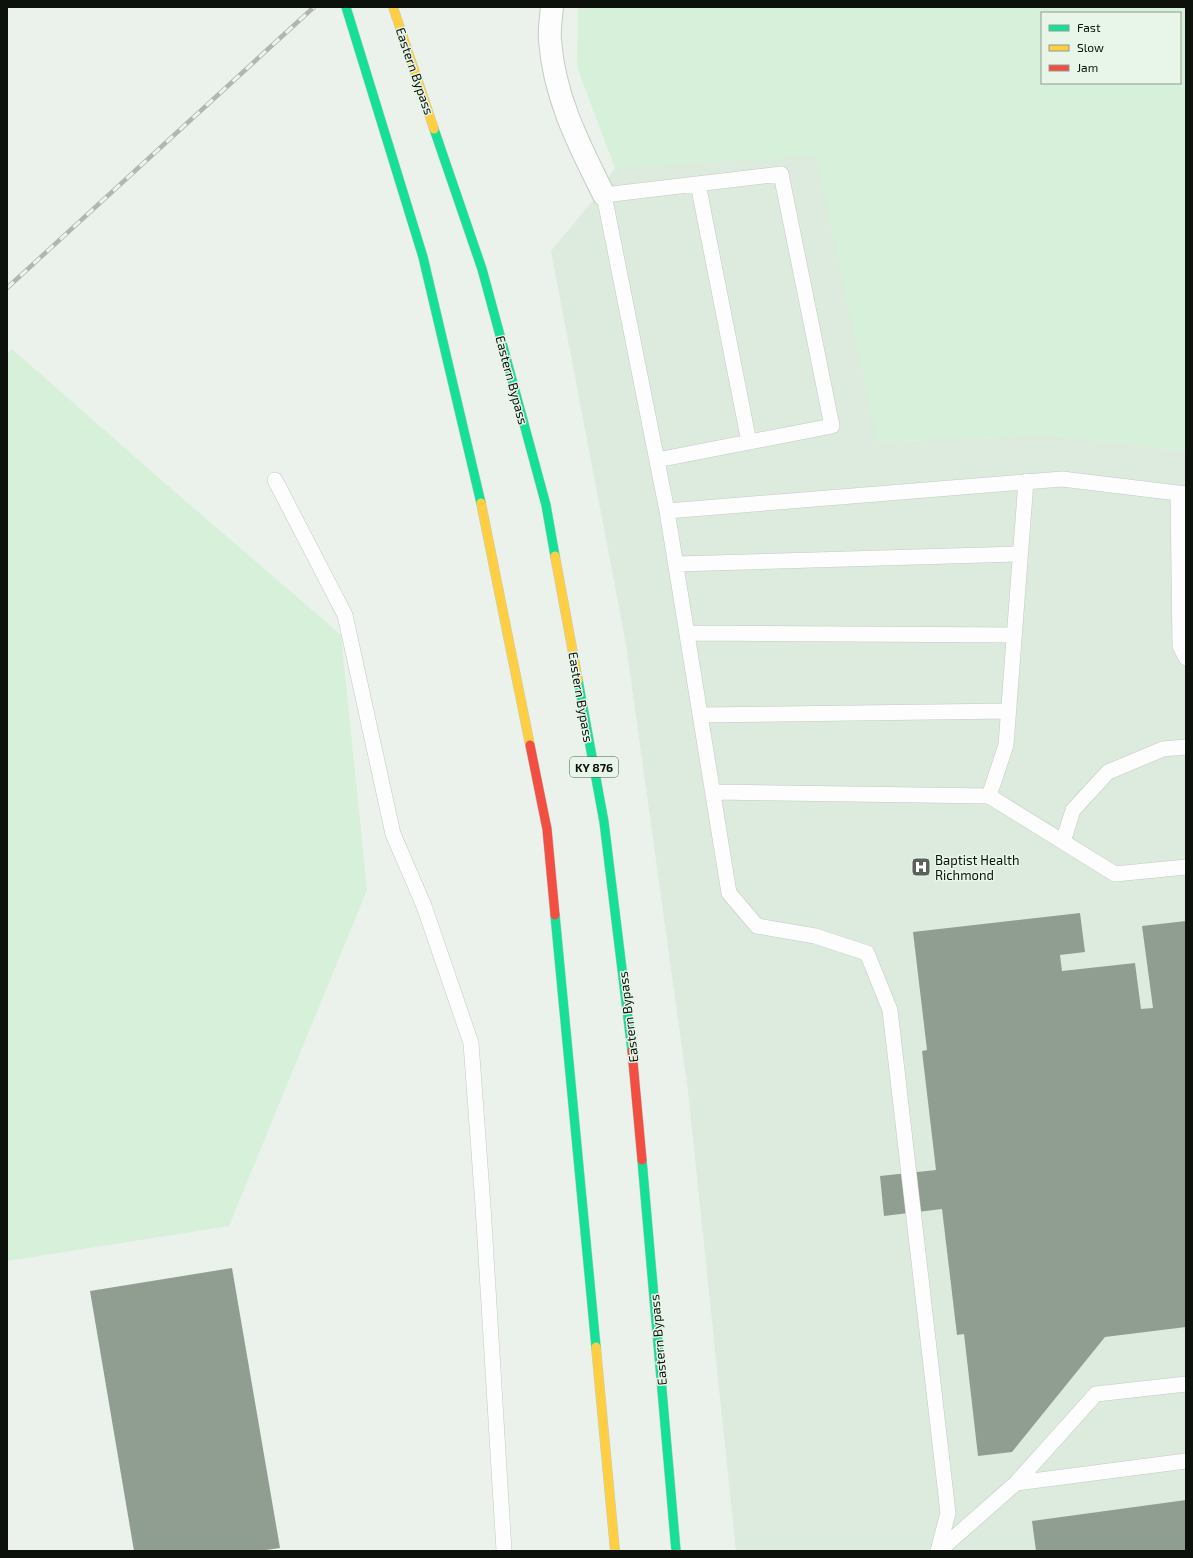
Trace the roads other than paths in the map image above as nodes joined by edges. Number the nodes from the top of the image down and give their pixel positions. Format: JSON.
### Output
{"nodes":[{"id":1,"x":346,"y":7,"type":"edge"},
{"id":2,"x":393,"y":7,"type":"edge"},
{"id":3,"x":552,"y":7,"type":"edge"},
{"id":4,"x":698,"y":184,"type":"junction"},
{"id":5,"x":604,"y":195,"type":"junction"},
{"id":6,"x":749,"y":442,"type":"junction"},
{"id":7,"x":657,"y":460,"type":"junction"},
{"id":8,"x":275,"y":480,"type":"dead end"},
{"id":9,"x":1026,"y":482,"type":"junction"},
{"id":10,"x":1182,"y":493,"type":"edge"},
{"id":11,"x":667,"y":511,"type":"junction"},
{"id":12,"x":1020,"y":554,"type":"junction"},
{"id":13,"x":676,"y":564,"type":"junction"},
{"id":14,"x":687,"y":633,"type":"junction"},
{"id":15,"x":1014,"y":635,"type":"junction"},
{"id":16,"x":1186,"y":658,"type":"edge"},
{"id":17,"x":1008,"y":711,"type":"junction"},
{"id":18,"x":701,"y":715,"type":"junction"},
{"id":19,"x":1186,"y":747,"type":"edge"},
{"id":20,"x":713,"y":792,"type":"junction"},
{"id":21,"x":989,"y":796,"type":"junction"},
{"id":22,"x":1063,"y":842,"type":"junction"},
{"id":23,"x":1186,"y":867,"type":"edge"},
{"id":24,"x":1186,"y":1384,"type":"edge"},
{"id":25,"x":1186,"y":1460,"type":"edge"},
{"id":26,"x":1016,"y":1483,"type":"junction"},
{"id":27,"x":504,"y":1551,"type":"edge"},
{"id":28,"x":615,"y":1551,"type":"edge"},
{"id":29,"x":676,"y":1551,"type":"edge"},
{"id":30,"x":939,"y":1551,"type":"edge"}],
"edges":[{"from":1,"to":28,"type":"main road"},
{"from":2,"to":29,"type":"main road","name":"Eastern Bypass","number":"KY 876"},
{"from":3,"to":5,"type":"street"},
{"from":4,"to":5,"type":"lane"},
{"from":4,"to":6,"type":"lane"},
{"from":4,"to":6,"type":"lane"},
{"from":5,"to":7,"type":"lane"},
{"from":6,"to":7,"type":"lane"},
{"from":7,"to":11,"type":"lane"},
{"from":8,"to":27,"type":"lane"},
{"from":9,"to":10,"type":"lane"},
{"from":9,"to":11,"type":"lane"},
{"from":9,"to":12,"type":"lane"},
{"from":10,"to":16,"type":"lane"},
{"from":11,"to":13,"type":"lane"},
{"from":12,"to":13,"type":"lane"},
{"from":12,"to":15,"type":"lane"},
{"from":13,"to":14,"type":"lane"},
{"from":14,"to":15,"type":"lane"},
{"from":14,"to":18,"type":"lane"},
{"from":15,"to":17,"type":"lane"},
{"from":17,"to":18,"type":"lane"},
{"from":17,"to":21,"type":"lane"},
{"from":18,"to":20,"type":"lane"},
{"from":19,"to":22,"type":"lane"},
{"from":20,"to":21,"type":"lane"},
{"from":20,"to":30,"type":"lane"},
{"from":21,"to":22,"type":"lane"},
{"from":22,"to":23,"type":"lane"},
{"from":24,"to":26,"type":"lane"},
{"from":25,"to":26,"type":"lane"},
{"from":26,"to":30,"type":"lane"}]}
